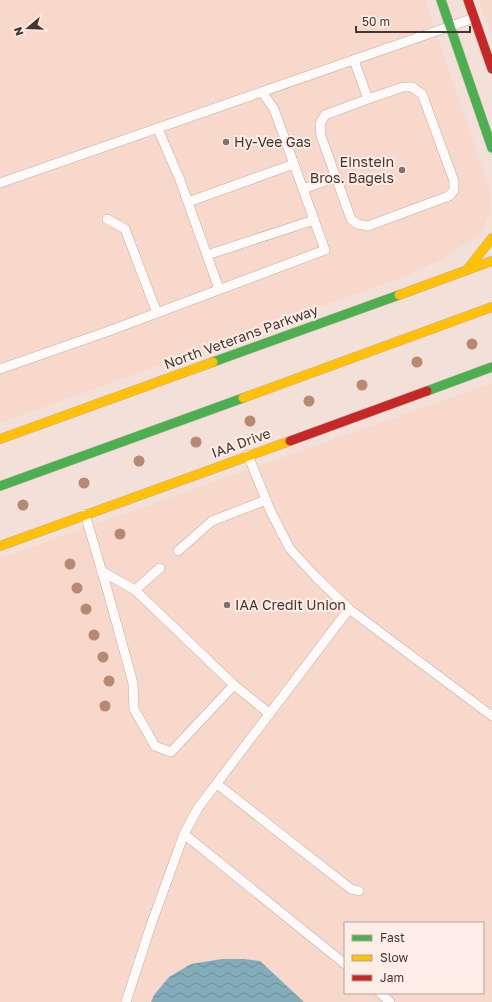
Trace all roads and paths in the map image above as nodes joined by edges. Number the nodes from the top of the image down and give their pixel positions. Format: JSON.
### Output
{"nodes":[{"id":1,"x":441,"y":0,"type":"edge"},
{"id":2,"x":468,"y":0,"type":"edge"},
{"id":3,"x":474,"y":18,"type":"junction"},
{"id":4,"x":450,"y":27,"type":"junction"},
{"id":5,"x":488,"y":46,"type":"edge"},
{"id":6,"x":354,"y":60,"type":"junction"},
{"id":7,"x":492,"y":68,"type":"edge"},
{"id":8,"x":262,"y":92,"type":"junction"},
{"id":9,"x":368,"y":99,"type":"junction"},
{"id":10,"x":158,"y":129,"type":"junction"},
{"id":11,"x":492,"y":148,"type":"edge"},
{"id":12,"x":294,"y":164,"type":"junction"},
{"id":13,"x":336,"y":177,"type":"junction"},
{"id":14,"x":0,"y":183,"type":"edge"},
{"id":15,"x":303,"y":189,"type":"junction"},
{"id":16,"x":188,"y":202,"type":"junction"},
{"id":17,"x":107,"y":219,"type":"dead end"},
{"id":18,"x":314,"y":220,"type":"junction"},
{"id":19,"x":492,"y":238,"type":"edge"},
{"id":20,"x":207,"y":255,"type":"junction"},
{"id":21,"x":492,"y":261,"type":"edge"},
{"id":22,"x":467,"y":270,"type":"junction"},
{"id":23,"x":219,"y":289,"type":"junction"},
{"id":24,"x":492,"y":307,"type":"edge"},
{"id":25,"x":157,"y":313,"type":"junction"},
{"id":26,"x":492,"y":367,"type":"edge"},
{"id":27,"x":0,"y":369,"type":"edge"},
{"id":28,"x":0,"y":440,"type":"edge"},
{"id":29,"x":248,"y":456,"type":"junction"},
{"id":30,"x":0,"y":486,"type":"edge"},
{"id":31,"x":266,"y":500,"type":"junction"},
{"id":32,"x":85,"y":514,"type":"junction"},
{"id":33,"x":0,"y":546,"type":"edge"},
{"id":34,"x":178,"y":551,"type":"dead end"},
{"id":35,"x":160,"y":568,"type":"dead end"},
{"id":36,"x":102,"y":571,"type":"junction"},
{"id":37,"x":135,"y":590,"type":"junction"},
{"id":38,"x":349,"y":609,"type":"junction"},
{"id":39,"x":234,"y":685,"type":"junction"},
{"id":40,"x":270,"y":714,"type":"junction"},
{"id":41,"x":492,"y":716,"type":"edge"},
{"id":42,"x":218,"y":784,"type":"junction"},
{"id":43,"x":184,"y":834,"type":"junction"},
{"id":44,"x":359,"y":891,"type":"dead end"},
{"id":45,"x":344,"y":963,"type":"edge"},
{"id":46,"x":381,"y":994,"type":"edge"},
{"id":47,"x":126,"y":1002,"type":"edge"},
{"id":48,"x":390,"y":1002,"type":"edge"}],
"edges":[{"from":1,"to":4,"type":"main road"},
{"from":2,"to":3,"type":"main road"},
{"from":3,"to":4,"type":"lane"},
{"from":3,"to":5,"type":"main road"},
{"from":4,"to":6,"type":"lane"},
{"from":4,"to":11,"type":"main road"},
{"from":5,"to":7,"type":"main road"},
{"from":6,"to":8,"type":"lane"},
{"from":6,"to":9,"type":"lane"},
{"from":8,"to":10,"type":"lane"},
{"from":8,"to":12,"type":"lane"},
{"from":9,"to":13,"type":"lane"},
{"from":9,"to":13,"type":"lane"},
{"from":10,"to":14,"type":"lane"},
{"from":10,"to":16,"type":"lane"},
{"from":12,"to":15,"type":"lane"},
{"from":12,"to":16,"type":"lane"},
{"from":13,"to":15,"type":"lane"},
{"from":15,"to":18,"type":"lane"},
{"from":16,"to":20,"type":"lane"},
{"from":17,"to":25,"type":"lane"},
{"from":18,"to":20,"type":"lane"},
{"from":18,"to":23,"type":"lane"},
{"from":19,"to":22,"type":"main road"},
{"from":20,"to":23,"type":"lane"},
{"from":21,"to":22,"type":"main road","name":"North Veterans Parkway"},
{"from":22,"to":28,"type":"main road","name":"North Veterans Parkway"},
{"from":23,"to":25,"type":"lane"},
{"from":24,"to":30,"type":"main road"},
{"from":25,"to":27,"type":"lane"},
{"from":26,"to":29,"type":"main road","name":"IAA Drive"},
{"from":29,"to":31,"type":"lane"},
{"from":29,"to":32,"type":"main road","name":"IAA Drive"},
{"from":31,"to":34,"type":"lane"},
{"from":31,"to":38,"type":"lane"},
{"from":32,"to":33,"type":"main road","name":"IAA Drive"},
{"from":32,"to":36,"type":"lane"},
{"from":35,"to":37,"type":"lane"},
{"from":36,"to":37,"type":"lane"},
{"from":36,"to":39,"type":"lane"},
{"from":37,"to":39,"type":"lane"},
{"from":38,"to":40,"type":"lane"},
{"from":38,"to":41,"type":"lane"},
{"from":39,"to":40,"type":"lane"},
{"from":40,"to":42,"type":"lane"},
{"from":42,"to":43,"type":"lane"},
{"from":42,"to":44,"type":"lane"},
{"from":43,"to":45,"type":"lane"},
{"from":43,"to":47,"type":"lane"},
{"from":46,"to":48,"type":"lane"}]}
